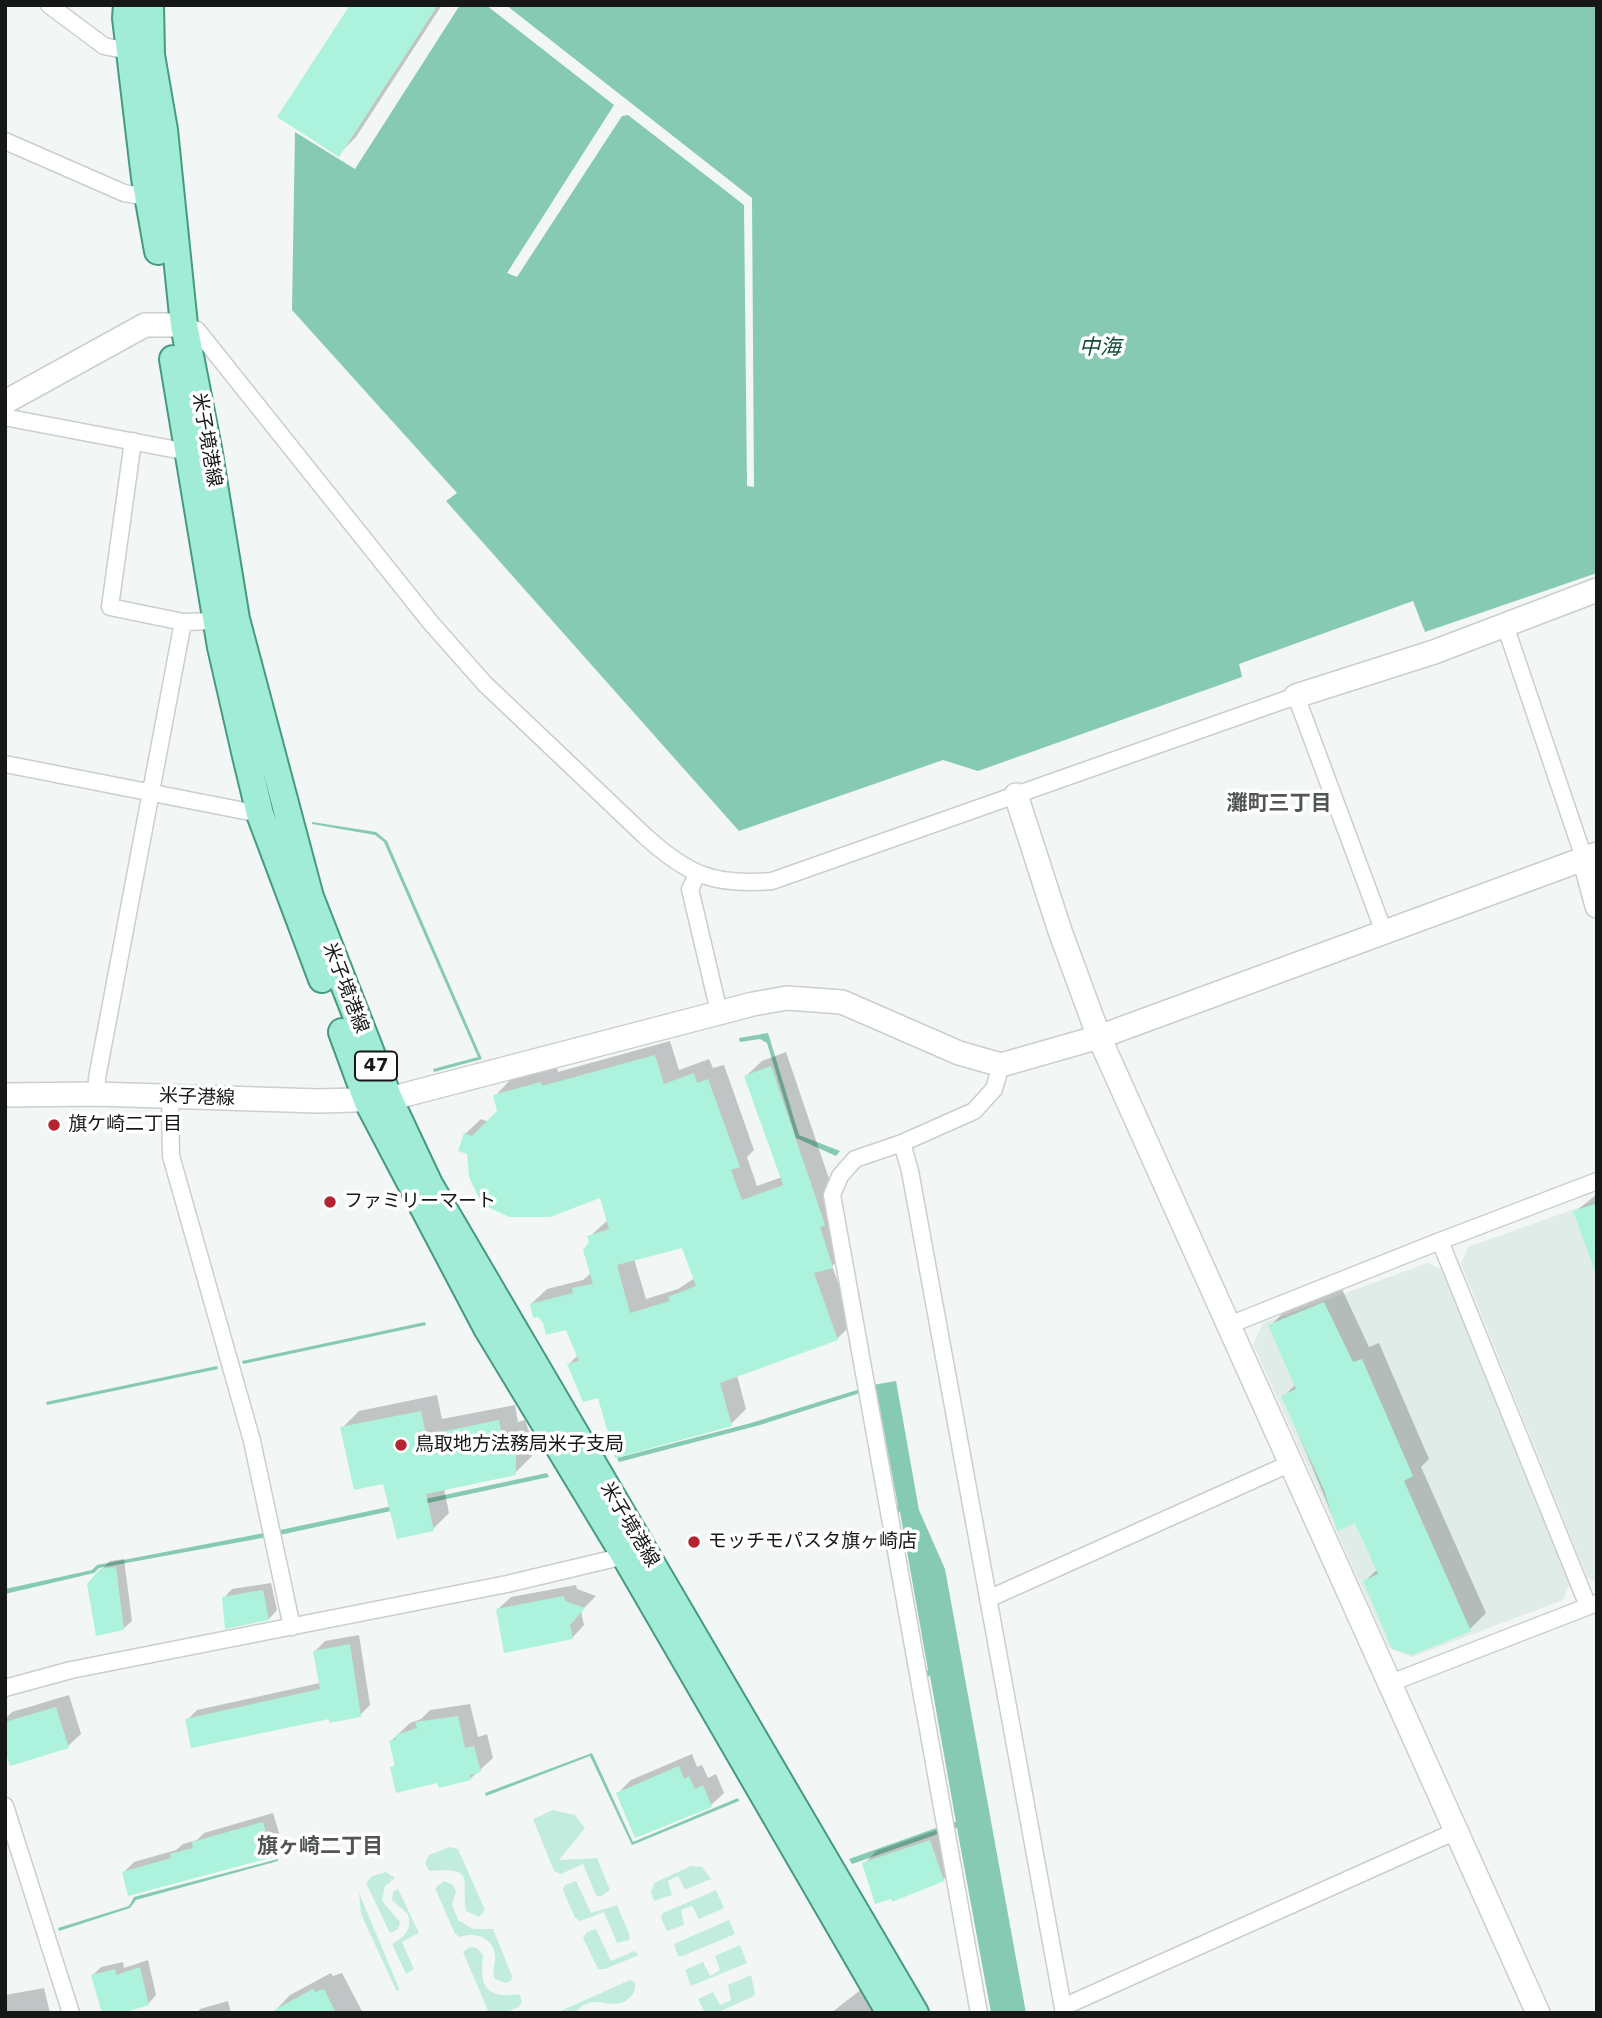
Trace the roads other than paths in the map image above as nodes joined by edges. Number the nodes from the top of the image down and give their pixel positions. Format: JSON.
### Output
{"nodes":[{"id":1,"x":49,"y":5,"type":"edge"},
{"id":2,"x":127,"y":5,"type":"edge"},
{"id":3,"x":150,"y":5,"type":"edge"},
{"id":4,"x":141,"y":53,"type":"junction"},
{"id":5,"x":5,"y":141,"type":"edge"},
{"id":6,"x":160,"y":199,"type":"junction"},
{"id":7,"x":176,"y":325,"type":"junction"},
{"id":8,"x":5,"y":402,"type":"edge"},
{"id":9,"x":5,"y":411,"type":"edge"},
{"id":10,"x":133,"y":441,"type":"junction"},
{"id":11,"x":188,"y":452,"type":"junction"},
{"id":12,"x":1597,"y":590,"type":"edge"},
{"id":13,"x":216,"y":621,"type":"junction"},
{"id":14,"x":183,"y":622,"type":"junction"},
{"id":15,"x":1505,"y":625,"type":"junction"},
{"id":16,"x":1296,"y":696,"type":"junction"},
{"id":17,"x":5,"y":764,"type":"edge"},
{"id":18,"x":151,"y":793,"type":"junction"},
{"id":19,"x":1016,"y":795,"type":"junction"},
{"id":20,"x":260,"y":814,"type":"junction"},
{"id":21,"x":1590,"y":856,"type":"edge"},
{"id":22,"x":697,"y":875,"type":"junction"},
{"id":23,"x":1597,"y":906,"type":"edge"},
{"id":24,"x":1384,"y":932,"type":"junction"},
{"id":25,"x":719,"y":1012,"type":"junction"},
{"id":26,"x":1099,"y":1037,"type":"junction"},
{"id":27,"x":1001,"y":1065,"type":"junction"},
{"id":28,"x":96,"y":1094,"type":"junction"},
{"id":29,"x":5,"y":1095,"type":"edge"},
{"id":30,"x":170,"y":1097,"type":"junction"},
{"id":31,"x":378,"y":1100,"type":"junction"},
{"id":32,"x":902,"y":1143,"type":"junction"},
{"id":33,"x":1597,"y":1181,"type":"edge"},
{"id":34,"x":1440,"y":1241,"type":"junction"},
{"id":35,"x":1229,"y":1325,"type":"junction"},
{"id":36,"x":1289,"y":1464,"type":"junction"},
{"id":37,"x":635,"y":1554,"type":"junction"},
{"id":38,"x":989,"y":1599,"type":"junction"},
{"id":39,"x":1593,"y":1604,"type":"edge"},
{"id":40,"x":292,"y":1627,"type":"junction"},
{"id":41,"x":1388,"y":1684,"type":"junction"},
{"id":42,"x":5,"y":1688,"type":"edge"},
{"id":43,"x":5,"y":1806,"type":"edge"},
{"id":44,"x":1454,"y":1832,"type":"junction"},
{"id":45,"x":1063,"y":2010,"type":"edge"},
{"id":46,"x":71,"y":2013,"type":"edge"},
{"id":47,"x":890,"y":2013,"type":"edge"},
{"id":48,"x":915,"y":2013,"type":"edge"},
{"id":49,"x":979,"y":2013,"type":"edge"},
{"id":50,"x":1538,"y":2013,"type":"edge"}],
"edges":[{"from":1,"to":4,"type":"street"},
{"from":2,"to":4,"type":"main road","name":"米子境港線","number":"47"},
{"from":3,"to":4,"type":"main road","name":"米子境港線","number":"47"},
{"from":4,"to":6,"type":"main road","name":"米子境港線","number":"47"},
{"from":5,"to":6,"type":"street"},
{"from":6,"to":7,"type":"main road","name":"米子境港線","number":"47"},
{"from":7,"to":8,"type":"street"},
{"from":7,"to":11,"type":"main road","name":"米子境港線","number":"47"},
{"from":7,"to":22,"type":"street"},
{"from":7,"to":31,"type":"main road","name":"米子境港線","number":"47"},
{"from":9,"to":10,"type":"street"},
{"from":10,"to":11,"type":"street"},
{"from":10,"to":14,"type":"street"},
{"from":11,"to":13,"type":"main road","name":"米子境港線","number":"47"},
{"from":12,"to":15,"type":"street"},
{"from":13,"to":14,"type":"street"},
{"from":13,"to":20,"type":"main road","name":"米子境港線","number":"47"},
{"from":14,"to":18,"type":"street"},
{"from":15,"to":16,"type":"street"},
{"from":15,"to":21,"type":"street"},
{"from":16,"to":19,"type":"street"},
{"from":16,"to":24,"type":"street"},
{"from":17,"to":18,"type":"street"},
{"from":18,"to":20,"type":"street"},
{"from":18,"to":28,"type":"street"},
{"from":19,"to":22,"type":"street"},
{"from":19,"to":26,"type":"street"},
{"from":20,"to":31,"type":"main road","name":"米子境港線","number":"47"},
{"from":21,"to":23,"type":"street"},
{"from":21,"to":24,"type":"street"},
{"from":22,"to":25,"type":"street"},
{"from":24,"to":26,"type":"street"},
{"from":25,"to":27,"type":"street","name":"米子港線"},
{"from":25,"to":31,"type":"street","name":"米子港線"},
{"from":26,"to":27,"type":"street"},
{"from":26,"to":35,"type":"street"},
{"from":27,"to":32,"type":"street"},
{"from":28,"to":29,"type":"street","name":"米子港線"},
{"from":28,"to":30,"type":"street","name":"米子港線"},
{"from":30,"to":31,"type":"street","name":"米子港線"},
{"from":30,"to":40,"type":"street"},
{"from":31,"to":37,"type":"main road","name":"米子境港線","number":"47"},
{"from":32,"to":38,"type":"street"},
{"from":32,"to":49,"type":"street"},
{"from":33,"to":34,"type":"street"},
{"from":34,"to":35,"type":"street"},
{"from":34,"to":39,"type":"street"},
{"from":35,"to":36,"type":"street"},
{"from":36,"to":38,"type":"street"},
{"from":36,"to":41,"type":"street"},
{"from":37,"to":40,"type":"street"},
{"from":37,"to":47,"type":"main road","name":"米子境港線","number":"47"},
{"from":37,"to":48,"type":"main road","name":"米子境港線","number":"47"},
{"from":38,"to":45,"type":"street"},
{"from":39,"to":41,"type":"street"},
{"from":40,"to":42,"type":"street"},
{"from":41,"to":44,"type":"street"},
{"from":43,"to":46,"type":"street"},
{"from":44,"to":45,"type":"street"},
{"from":44,"to":50,"type":"street"}]}
